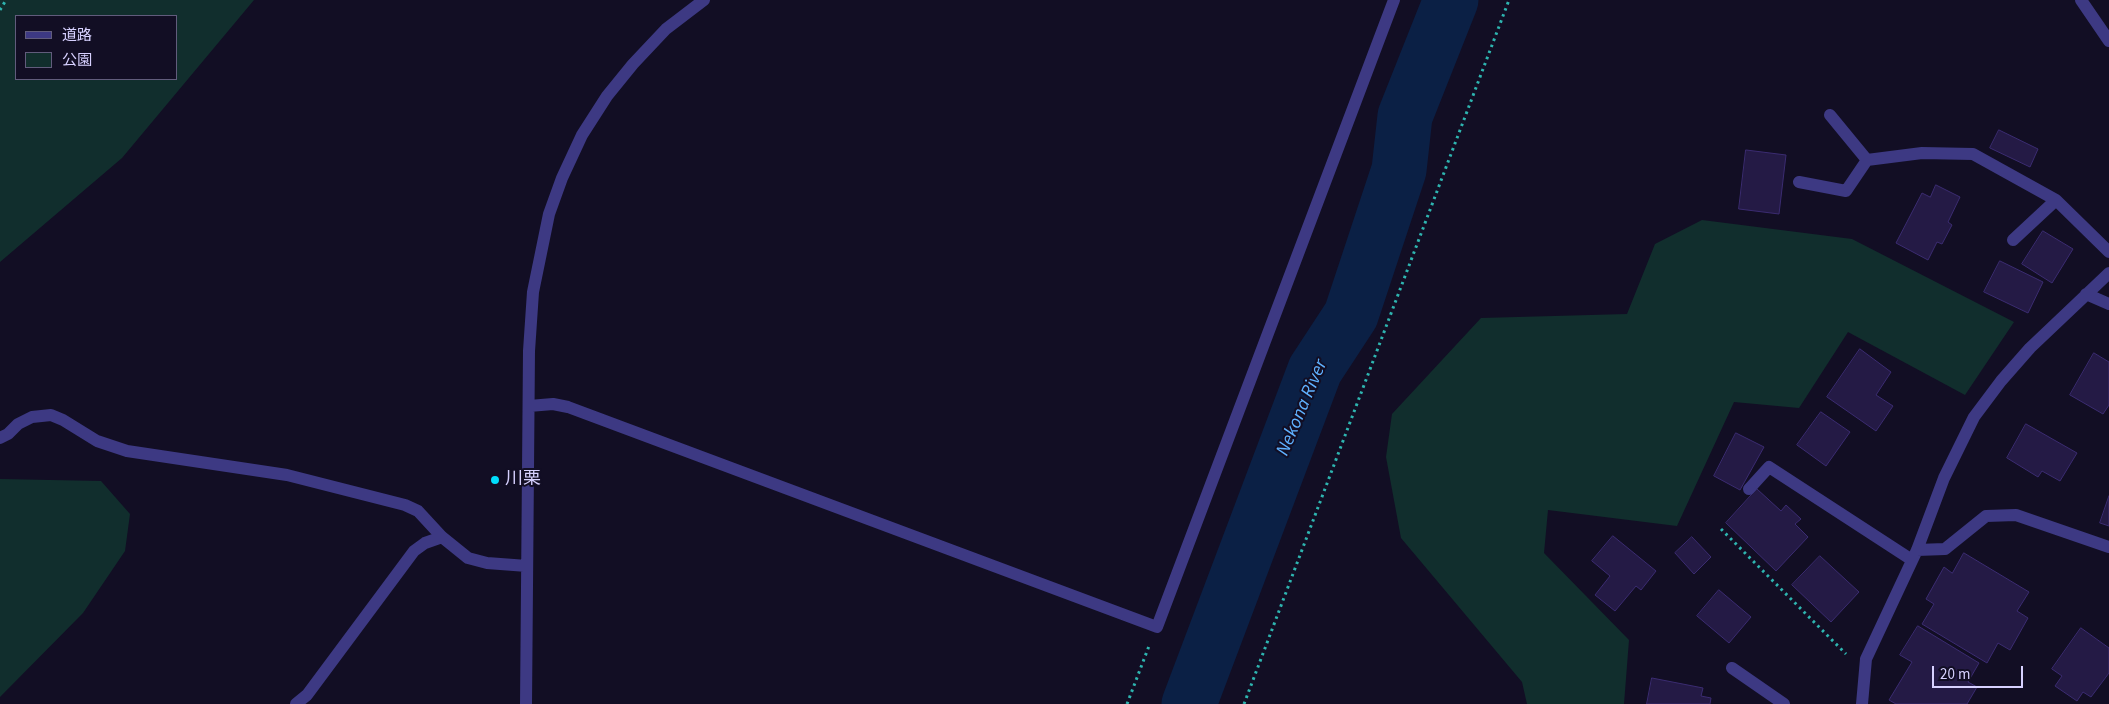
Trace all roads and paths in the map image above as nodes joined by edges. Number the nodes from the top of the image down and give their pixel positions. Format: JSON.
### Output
{"nodes":[{"id":1,"x":6,"y":0,"type":"edge"},
{"id":2,"x":704,"y":0,"type":"edge"},
{"id":3,"x":1394,"y":0,"type":"edge"},
{"id":4,"x":1510,"y":0,"type":"edge"},
{"id":5,"x":2081,"y":0,"type":"edge"},
{"id":6,"x":0,"y":10,"type":"edge"},
{"id":7,"x":2109,"y":41,"type":"edge"},
{"id":8,"x":1830,"y":115,"type":"dead end"},
{"id":9,"x":1867,"y":160,"type":"junction"},
{"id":10,"x":1799,"y":182,"type":"dead end"},
{"id":11,"x":2056,"y":200,"type":"junction"},
{"id":12,"x":2014,"y":240,"type":"dead end"},
{"id":13,"x":2109,"y":252,"type":"edge"},
{"id":14,"x":2109,"y":273,"type":"edge"},
{"id":15,"x":2086,"y":294,"type":"junction"},
{"id":16,"x":2109,"y":304,"type":"edge"},
{"id":17,"x":529,"y":406,"type":"junction"},
{"id":18,"x":0,"y":438,"type":"edge"},
{"id":19,"x":1749,"y":489,"type":"dead end"},
{"id":20,"x":1721,"y":529,"type":"dead end"},
{"id":21,"x":442,"y":537,"type":"junction"},
{"id":22,"x":2109,"y":547,"type":"edge"},
{"id":23,"x":1914,"y":555,"type":"junction"},
{"id":24,"x":527,"y":566,"type":"junction"},
{"id":25,"x":1157,"y":627,"type":"junction"},
{"id":26,"x":1732,"y":668,"type":"dead end"},
{"id":27,"x":1864,"y":672,"type":"junction"},
{"id":28,"x":296,"y":704,"type":"edge"},
{"id":29,"x":526,"y":704,"type":"edge"},
{"id":30,"x":1127,"y":704,"type":"edge"},
{"id":31,"x":1244,"y":704,"type":"edge"},
{"id":32,"x":1784,"y":704,"type":"edge"},
{"id":33,"x":1862,"y":704,"type":"edge"}],
"edges":[{"from":1,"to":6,"type":"path"},
{"from":2,"to":17,"type":"street"},
{"from":3,"to":25,"type":"street"},
{"from":4,"to":31,"type":"path"},
{"from":5,"to":7,"type":"street"},
{"from":8,"to":9,"type":"street"},
{"from":9,"to":10,"type":"street"},
{"from":9,"to":11,"type":"street"},
{"from":11,"to":12,"type":"street"},
{"from":11,"to":13,"type":"street"},
{"from":14,"to":15,"type":"street"},
{"from":15,"to":16,"type":"street"},
{"from":15,"to":23,"type":"street"},
{"from":17,"to":24,"type":"street"},
{"from":17,"to":25,"type":"street"},
{"from":18,"to":21,"type":"street"},
{"from":19,"to":23,"type":"street"},
{"from":20,"to":27,"type":"path"},
{"from":21,"to":24,"type":"street"},
{"from":21,"to":28,"type":"street"},
{"from":22,"to":23,"type":"street"},
{"from":23,"to":27,"type":"street"},
{"from":24,"to":29,"type":"street"},
{"from":25,"to":30,"type":"path"},
{"from":26,"to":32,"type":"street"},
{"from":27,"to":33,"type":"street"}]}
